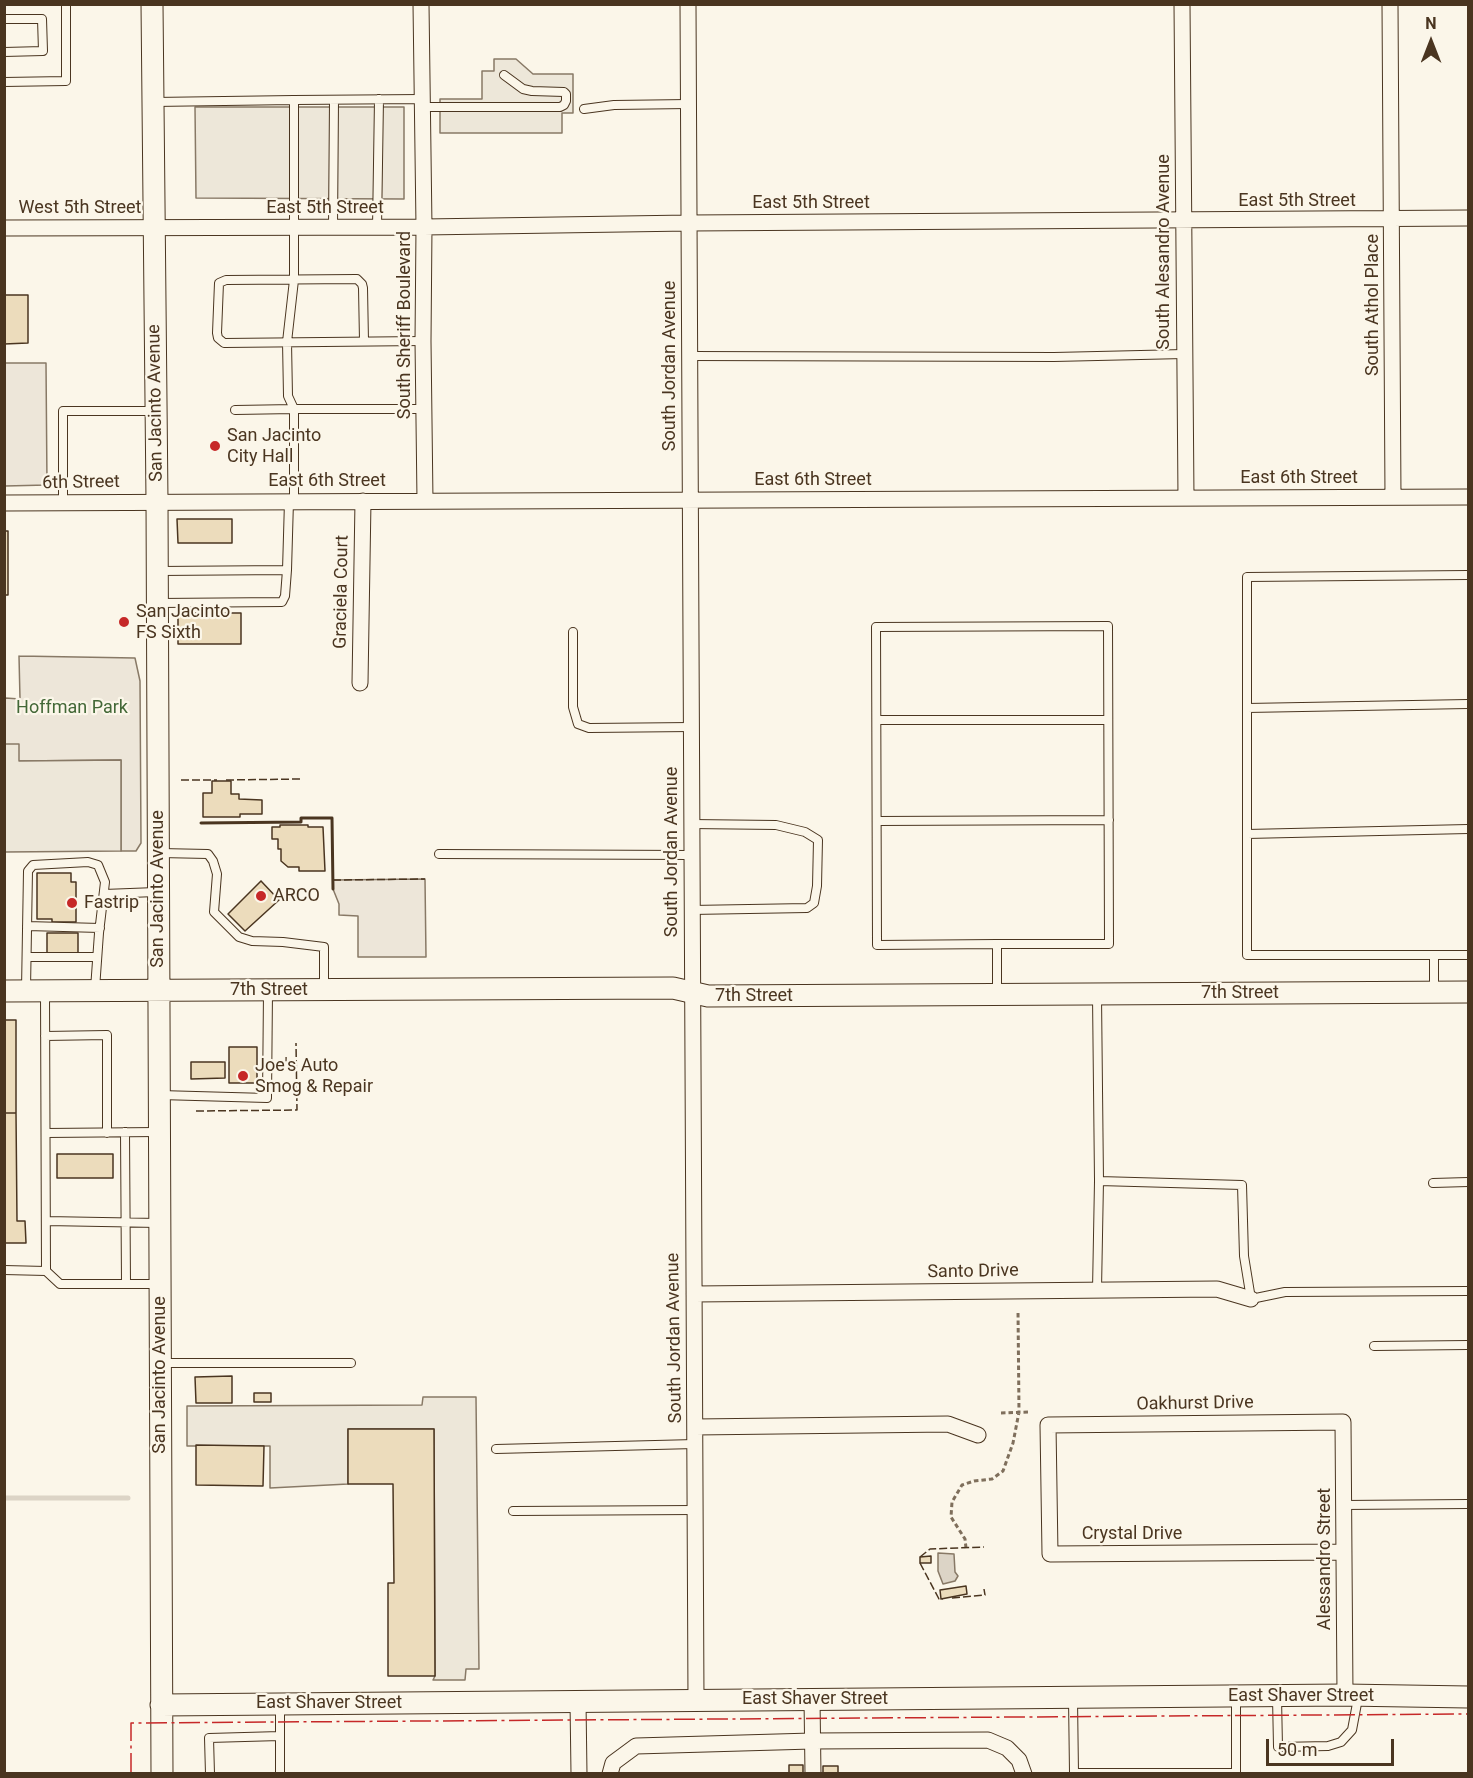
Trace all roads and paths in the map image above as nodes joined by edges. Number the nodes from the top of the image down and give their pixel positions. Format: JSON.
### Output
{"nodes":[{"id":1,"x":66,"y":4,"type":"edge"},
{"id":2,"x":152,"y":4,"type":"edge"},
{"id":3,"x":421,"y":4,"type":"edge"},
{"id":4,"x":687,"y":4,"type":"edge"},
{"id":5,"x":1182,"y":4,"type":"edge"},
{"id":6,"x":1390,"y":4,"type":"edge"},
{"id":7,"x":4,"y":19,"type":"edge"},
{"id":8,"x":4,"y":52,"type":"edge"},
{"id":9,"x":504,"y":75,"type":"dead end"},
{"id":10,"x":4,"y":82,"type":"edge"},
{"id":11,"x":379,"y":99,"type":"junction"},
{"id":12,"x":294,"y":100,"type":"junction"},
{"id":13,"x":334,"y":100,"type":"junction"},
{"id":14,"x":153,"y":102,"type":"junction"},
{"id":15,"x":422,"y":103,"type":"junction"},
{"id":16,"x":688,"y":104,"type":"junction"},
{"id":17,"x":584,"y":109,"type":"dead end"},
{"id":18,"x":1468,"y":218,"type":"edge"},
{"id":19,"x":1392,"y":220,"type":"junction"},
{"id":20,"x":1183,"y":221,"type":"junction"},
{"id":21,"x":689,"y":224,"type":"junction"},
{"id":22,"x":424,"y":227,"type":"junction"},
{"id":23,"x":4,"y":228,"type":"edge"},
{"id":24,"x":154,"y":228,"type":"junction"},
{"id":25,"x":294,"y":228,"type":"junction"},
{"id":26,"x":333,"y":228,"type":"junction"},
{"id":27,"x":377,"y":228,"type":"junction"},
{"id":28,"x":294,"y":280,"type":"junction"},
{"id":29,"x":364,"y":341,"type":"junction"},
{"id":30,"x":423,"y":341,"type":"junction"},
{"id":31,"x":287,"y":342,"type":"junction"},
{"id":32,"x":1184,"y":354,"type":"junction"},
{"id":33,"x":690,"y":356,"type":"junction"},
{"id":34,"x":294,"y":409,"type":"junction"},
{"id":35,"x":425,"y":409,"type":"junction"},
{"id":36,"x":235,"y":410,"type":"dead end"},
{"id":37,"x":156,"y":411,"type":"junction"},
{"id":38,"x":1393,"y":497,"type":"junction"},
{"id":39,"x":1468,"y":497,"type":"edge"},
{"id":40,"x":1185,"y":498,"type":"junction"},
{"id":41,"x":690,"y":499,"type":"junction"},
{"id":42,"x":157,"y":501,"type":"junction"},
{"id":43,"x":291,"y":501,"type":"junction"},
{"id":44,"x":363,"y":501,"type":"junction"},
{"id":45,"x":425,"y":501,"type":"junction"},
{"id":46,"x":63,"y":502,"type":"junction"},
{"id":47,"x":4,"y":503,"type":"edge"},
{"id":48,"x":287,"y":570,"type":"junction"},
{"id":49,"x":157,"y":571,"type":"junction"},
{"id":50,"x":1468,"y":575,"type":"edge"},
{"id":51,"x":157,"y":603,"type":"junction"},
{"id":52,"x":573,"y":632,"type":"dead end"},
{"id":53,"x":360,"y":683,"type":"dead end"},
{"id":54,"x":1468,"y":704,"type":"edge"},
{"id":55,"x":1247,"y":708,"type":"junction"},
{"id":56,"x":877,"y":720,"type":"junction"},
{"id":57,"x":1108,"y":720,"type":"junction"},
{"id":58,"x":691,"y":727,"type":"junction"},
{"id":59,"x":877,"y":820,"type":"junction"},
{"id":60,"x":1108,"y":820,"type":"junction"},
{"id":61,"x":691,"y":824,"type":"junction"},
{"id":62,"x":1468,"y":829,"type":"edge"},
{"id":63,"x":1247,"y":834,"type":"junction"},
{"id":64,"x":158,"y":853,"type":"junction"},
{"id":65,"x":440,"y":854,"type":"dead end"},
{"id":66,"x":691,"y":855,"type":"junction"},
{"id":67,"x":158,"y":892,"type":"junction"},
{"id":68,"x":104,"y":894,"type":"junction"},
{"id":69,"x":692,"y":910,"type":"junction"},
{"id":70,"x":27,"y":926,"type":"junction"},
{"id":71,"x":100,"y":928,"type":"junction"},
{"id":72,"x":997,"y":944,"type":"junction"},
{"id":73,"x":1468,"y":955,"type":"edge"},
{"id":74,"x":1434,"y":956,"type":"junction"},
{"id":75,"x":27,"y":957,"type":"junction"},
{"id":76,"x":97,"y":957,"type":"junction"},
{"id":77,"x":268,"y":990,"type":"junction"},
{"id":78,"x":324,"y":990,"type":"junction"},
{"id":79,"x":4,"y":991,"type":"edge"},
{"id":80,"x":36,"y":991,"type":"junction"},
{"id":81,"x":94,"y":991,"type":"junction"},
{"id":82,"x":158,"y":991,"type":"junction"},
{"id":83,"x":692,"y":992,"type":"junction"},
{"id":84,"x":1434,"y":992,"type":"junction"},
{"id":85,"x":1468,"y":992,"type":"edge"},
{"id":86,"x":1097,"y":994,"type":"junction"},
{"id":87,"x":997,"y":995,"type":"junction"},
{"id":88,"x":45,"y":1036,"type":"junction"},
{"id":89,"x":159,"y":1095,"type":"junction"},
{"id":90,"x":107,"y":1132,"type":"junction"},
{"id":91,"x":125,"y":1132,"type":"junction"},
{"id":92,"x":159,"y":1132,"type":"junction"},
{"id":93,"x":46,"y":1133,"type":"junction"},
{"id":94,"x":1099,"y":1181,"type":"junction"},
{"id":95,"x":1468,"y":1182,"type":"edge"},
{"id":96,"x":1433,"y":1183,"type":"dead end"},
{"id":97,"x":46,"y":1221,"type":"junction"},
{"id":98,"x":125,"y":1223,"type":"junction"},
{"id":99,"x":159,"y":1223,"type":"junction"},
{"id":100,"x":4,"y":1270,"type":"edge"},
{"id":101,"x":46,"y":1271,"type":"junction"},
{"id":102,"x":126,"y":1284,"type":"junction"},
{"id":103,"x":159,"y":1284,"type":"junction"},
{"id":104,"x":1097,"y":1290,"type":"junction"},
{"id":105,"x":1468,"y":1291,"type":"edge"},
{"id":106,"x":694,"y":1294,"type":"junction"},
{"id":107,"x":1251,"y":1299,"type":"junction"},
{"id":108,"x":1018,"y":1310,"type":"dead end"},
{"id":109,"x":1468,"y":1345,"type":"edge"},
{"id":110,"x":1374,"y":1346,"type":"dead end"},
{"id":111,"x":160,"y":1363,"type":"junction"},
{"id":112,"x":351,"y":1363,"type":"dead end"},
{"id":113,"x":1018,"y":1412,"type":"junction"},
{"id":114,"x":1030,"y":1412,"type":"dead end"},
{"id":115,"x":1000,"y":1413,"type":"dead end"},
{"id":116,"x":1343,"y":1422,"type":"joint"},
{"id":117,"x":1048,"y":1425,"type":"joint"},
{"id":118,"x":695,"y":1427,"type":"junction"},
{"id":119,"x":978,"y":1435,"type":"dead end"},
{"id":120,"x":695,"y":1444,"type":"junction"},
{"id":121,"x":496,"y":1449,"type":"dead end"},
{"id":122,"x":1468,"y":1504,"type":"edge"},
{"id":123,"x":1344,"y":1505,"type":"junction"},
{"id":124,"x":695,"y":1510,"type":"junction"},
{"id":125,"x":513,"y":1511,"type":"dead end"},
{"id":126,"x":966,"y":1548,"type":"dead end"},
{"id":127,"x":1344,"y":1552,"type":"junction"},
{"id":128,"x":1352,"y":1695,"type":"junction"},
{"id":129,"x":1236,"y":1696,"type":"junction"},
{"id":130,"x":1277,"y":1696,"type":"junction"},
{"id":131,"x":1073,"y":1697,"type":"junction"},
{"id":132,"x":1468,"y":1697,"type":"edge"},
{"id":133,"x":812,"y":1699,"type":"junction"},
{"id":134,"x":696,"y":1700,"type":"junction"},
{"id":135,"x":578,"y":1701,"type":"junction"},
{"id":136,"x":280,"y":1704,"type":"junction"},
{"id":137,"x":161,"y":1705,"type":"junction"},
{"id":138,"x":280,"y":1736,"type":"junction"},
{"id":139,"x":812,"y":1741,"type":"junction"},
{"id":140,"x":162,"y":1773,"type":"edge"},
{"id":141,"x":210,"y":1773,"type":"edge"},
{"id":142,"x":280,"y":1773,"type":"edge"},
{"id":143,"x":579,"y":1773,"type":"edge"},
{"id":144,"x":610,"y":1773,"type":"edge"},
{"id":145,"x":813,"y":1773,"type":"edge"},
{"id":146,"x":1024,"y":1773,"type":"edge"}],
"edges":[{"from":1,"to":10,"type":"lane"},
{"from":2,"to":14,"type":"street","name":"San Jacinto Avenue"},
{"from":3,"to":15,"type":"street","name":"South Sheriff Boulevard"},
{"from":4,"to":16,"type":"street","name":"South Jordan Avenue"},
{"from":5,"to":20,"type":"street","name":"South Alesandro Avenue"},
{"from":6,"to":19,"type":"street","name":"South Athol Place"},
{"from":7,"to":8,"type":"lane"},
{"from":9,"to":15,"type":"lane"},
{"from":11,"to":13,"type":"lane"},
{"from":11,"to":15,"type":"lane"},
{"from":11,"to":27,"type":"lane"},
{"from":12,"to":13,"type":"lane"},
{"from":12,"to":14,"type":"lane"},
{"from":12,"to":25,"type":"lane"},
{"from":13,"to":26,"type":"lane"},
{"from":14,"to":24,"type":"street","name":"San Jacinto Avenue"},
{"from":15,"to":22,"type":"street","name":"South Sheriff Boulevard"},
{"from":16,"to":17,"type":"lane"},
{"from":16,"to":21,"type":"street","name":"South Jordan Avenue"},
{"from":18,"to":19,"type":"street","name":"East 5th Street"},
{"from":19,"to":20,"type":"street","name":"East 5th Street"},
{"from":19,"to":38,"type":"street","name":"South Athol Place"},
{"from":20,"to":21,"type":"street","name":"East 5th Street"},
{"from":20,"to":32,"type":"street","name":"South Alesandro Avenue"},
{"from":21,"to":22,"type":"street","name":"East 5th Street"},
{"from":21,"to":33,"type":"street","name":"South Jordan Avenue"},
{"from":22,"to":27,"type":"street","name":"East 5th Street"},
{"from":22,"to":30,"type":"street","name":"South Sheriff Boulevard"},
{"from":23,"to":24,"type":"street","name":"West 5th Street"},
{"from":24,"to":25,"type":"street","name":"East 5th Street"},
{"from":24,"to":37,"type":"street","name":"San Jacinto Avenue"},
{"from":25,"to":26,"type":"street","name":"East 5th Street"},
{"from":25,"to":28,"type":"lane"},
{"from":26,"to":27,"type":"street","name":"East 5th Street"},
{"from":28,"to":29,"type":"lane"},
{"from":28,"to":31,"type":"lane"},
{"from":28,"to":31,"type":"lane"},
{"from":29,"to":30,"type":"lane"},
{"from":29,"to":31,"type":"lane"},
{"from":30,"to":35,"type":"street","name":"South Sheriff Boulevard"},
{"from":31,"to":34,"type":"lane"},
{"from":32,"to":33,"type":"lane"},
{"from":32,"to":40,"type":"street","name":"South Alesandro Avenue"},
{"from":33,"to":41,"type":"street","name":"South Jordan Avenue"},
{"from":34,"to":35,"type":"lane"},
{"from":34,"to":36,"type":"lane"},
{"from":34,"to":43,"type":"lane"},
{"from":35,"to":45,"type":"street","name":"South Sheriff Boulevard"},
{"from":37,"to":42,"type":"street","name":"San Jacinto Avenue"},
{"from":37,"to":46,"type":"lane"},
{"from":38,"to":39,"type":"street","name":"East 6th Street"},
{"from":38,"to":40,"type":"street","name":"East 6th Street"},
{"from":40,"to":41,"type":"street","name":"East 6th Street"},
{"from":41,"to":45,"type":"street","name":"East 6th Street"},
{"from":41,"to":58,"type":"street","name":"South Jordan Avenue"},
{"from":42,"to":43,"type":"street","name":"East 6th Street"},
{"from":42,"to":46,"type":"street","name":"6th Street"},
{"from":42,"to":49,"type":"street","name":"San Jacinto Avenue"},
{"from":43,"to":44,"type":"street","name":"East 6th Street"},
{"from":43,"to":48,"type":"lane"},
{"from":44,"to":45,"type":"street","name":"East 6th Street"},
{"from":44,"to":53,"type":"street","name":"Graciela Court"},
{"from":46,"to":47,"type":"street","name":"6th Street"},
{"from":48,"to":49,"type":"lane"},
{"from":48,"to":51,"type":"lane"},
{"from":49,"to":51,"type":"street","name":"San Jacinto Avenue"},
{"from":50,"to":55,"type":"lane"},
{"from":51,"to":64,"type":"street","name":"San Jacinto Avenue"},
{"from":52,"to":58,"type":"lane"},
{"from":54,"to":55,"type":"lane"},
{"from":55,"to":63,"type":"lane"},
{"from":56,"to":57,"type":"lane"},
{"from":56,"to":57,"type":"lane"},
{"from":56,"to":59,"type":"lane"},
{"from":57,"to":60,"type":"lane"},
{"from":58,"to":61,"type":"street","name":"South Jordan Avenue"},
{"from":59,"to":60,"type":"lane"},
{"from":59,"to":72,"type":"lane"},
{"from":60,"to":72,"type":"lane"},
{"from":61,"to":66,"type":"street","name":"South Jordan Avenue"},
{"from":61,"to":69,"type":"lane"},
{"from":62,"to":63,"type":"lane"},
{"from":63,"to":74,"type":"lane"},
{"from":64,"to":67,"type":"street","name":"San Jacinto Avenue"},
{"from":64,"to":78,"type":"lane"},
{"from":65,"to":66,"type":"lane"},
{"from":66,"to":69,"type":"street","name":"South Jordan Avenue"},
{"from":67,"to":68,"type":"lane"},
{"from":67,"to":82,"type":"street","name":"San Jacinto Avenue"},
{"from":68,"to":70,"type":"lane"},
{"from":68,"to":71,"type":"lane"},
{"from":69,"to":83,"type":"street","name":"South Jordan Avenue"},
{"from":70,"to":71,"type":"lane"},
{"from":70,"to":75,"type":"lane"},
{"from":71,"to":76,"type":"lane"},
{"from":72,"to":87,"type":"lane"},
{"from":73,"to":74,"type":"lane"},
{"from":74,"to":84,"type":"lane"},
{"from":75,"to":76,"type":"lane"},
{"from":75,"to":80,"type":"lane"},
{"from":76,"to":81,"type":"lane"},
{"from":77,"to":78,"type":"street","name":"7th Street"},
{"from":77,"to":82,"type":"street","name":"7th Street"},
{"from":77,"to":89,"type":"lane"},
{"from":78,"to":83,"type":"street","name":"7th Street"},
{"from":79,"to":80,"type":"street","name":"7th Street"},
{"from":80,"to":81,"type":"street","name":"7th Street"},
{"from":80,"to":88,"type":"lane"},
{"from":81,"to":82,"type":"street","name":"7th Street"},
{"from":82,"to":89,"type":"street","name":"San Jacinto Avenue"},
{"from":83,"to":87,"type":"street","name":"7th Street"},
{"from":83,"to":106,"type":"street","name":"South Jordan Avenue"},
{"from":84,"to":85,"type":"street","name":"7th Street"},
{"from":84,"to":86,"type":"street","name":"7th Street"},
{"from":86,"to":87,"type":"street","name":"7th Street"},
{"from":86,"to":94,"type":"lane"},
{"from":88,"to":90,"type":"lane"},
{"from":88,"to":93,"type":"lane"},
{"from":89,"to":92,"type":"street","name":"San Jacinto Avenue"},
{"from":90,"to":91,"type":"lane"},
{"from":90,"to":93,"type":"lane"},
{"from":91,"to":92,"type":"lane"},
{"from":91,"to":98,"type":"lane"},
{"from":92,"to":99,"type":"street","name":"San Jacinto Avenue"},
{"from":93,"to":97,"type":"lane"},
{"from":94,"to":104,"type":"lane"},
{"from":94,"to":107,"type":"lane"},
{"from":95,"to":96,"type":"lane"},
{"from":97,"to":98,"type":"lane"},
{"from":97,"to":101,"type":"lane"},
{"from":98,"to":99,"type":"lane"},
{"from":98,"to":102,"type":"lane"},
{"from":99,"to":103,"type":"street","name":"San Jacinto Avenue"},
{"from":100,"to":101,"type":"lane"},
{"from":101,"to":102,"type":"lane"},
{"from":102,"to":103,"type":"lane"},
{"from":103,"to":111,"type":"street","name":"San Jacinto Avenue"},
{"from":104,"to":106,"type":"street","name":"Santo Drive"},
{"from":104,"to":107,"type":"street","name":"Santo Drive"},
{"from":105,"to":107,"type":"lane"},
{"from":106,"to":118,"type":"street","name":"South Jordan Avenue"},
{"from":108,"to":113,"type":"path"},
{"from":109,"to":110,"type":"lane"},
{"from":111,"to":112,"type":"lane"},
{"from":111,"to":137,"type":"street","name":"San Jacinto Avenue"},
{"from":113,"to":114,"type":"path"},
{"from":113,"to":115,"type":"path"},
{"from":113,"to":126,"type":"path"},
{"from":116,"to":117,"type":"street","name":"Oakhurst Drive"},
{"from":116,"to":123,"type":"street","name":"Alessandro Street"},
{"from":117,"to":127,"type":"street","name":"Crystal Drive"},
{"from":118,"to":119,"type":"street"},
{"from":118,"to":120,"type":"street","name":"South Jordan Avenue"},
{"from":120,"to":121,"type":"lane"},
{"from":120,"to":124,"type":"street","name":"South Jordan Avenue"},
{"from":122,"to":123,"type":"lane"},
{"from":123,"to":127,"type":"street","name":"Alessandro Street"},
{"from":124,"to":125,"type":"lane"},
{"from":124,"to":134,"type":"street","name":"South Jordan Avenue"},
{"from":127,"to":128,"type":"street","name":"Alessandro Street"},
{"from":128,"to":130,"type":"street","name":"East Shaver Street"},
{"from":128,"to":130,"type":"lane"},
{"from":128,"to":132,"type":"street","name":"East Shaver Street"},
{"from":129,"to":130,"type":"street","name":"East Shaver Street"},
{"from":129,"to":131,"type":"street","name":"East Shaver Street"},
{"from":129,"to":131,"type":"lane"},
{"from":131,"to":133,"type":"street","name":"East Shaver Street"},
{"from":133,"to":134,"type":"street","name":"East Shaver Street"},
{"from":133,"to":139,"type":"street"},
{"from":134,"to":135,"type":"street","name":"East Shaver Street"},
{"from":135,"to":136,"type":"street","name":"East Shaver Street"},
{"from":135,"to":143,"type":"street"},
{"from":136,"to":137,"type":"street","name":"East Shaver Street"},
{"from":136,"to":138,"type":"lane"},
{"from":137,"to":140,"type":"street","name":"San Jacinto Avenue"},
{"from":138,"to":141,"type":"lane"},
{"from":138,"to":142,"type":"lane"},
{"from":139,"to":144,"type":"street"},
{"from":139,"to":145,"type":"street"},
{"from":139,"to":146,"type":"street"}]}
